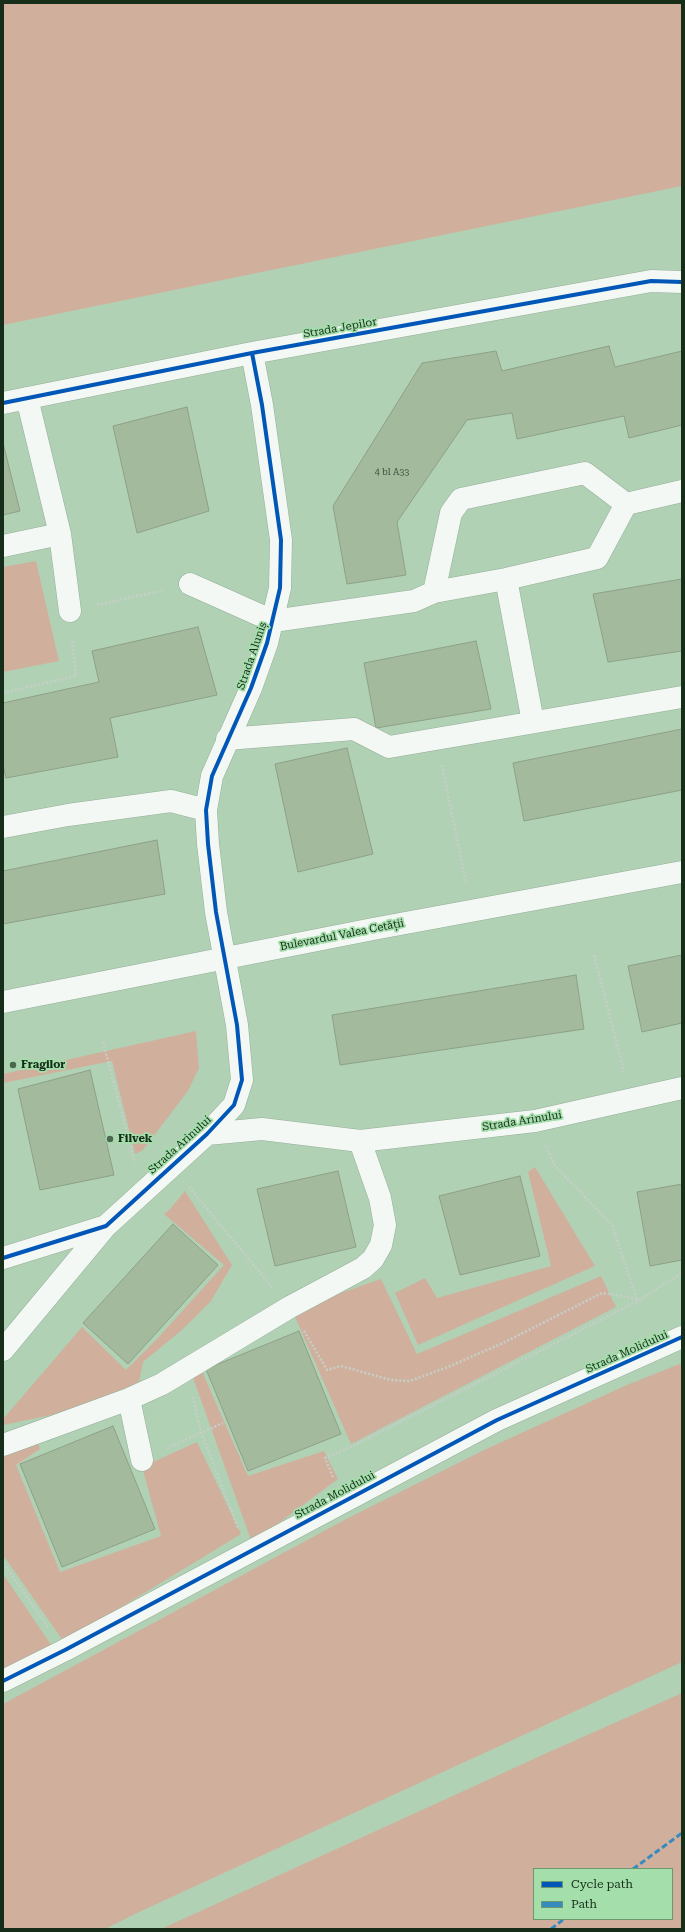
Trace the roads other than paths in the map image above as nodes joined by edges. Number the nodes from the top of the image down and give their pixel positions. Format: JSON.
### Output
{"nodes":[{"id":1,"x":682,"y":282,"type":"edge"},
{"id":2,"x":252,"y":353,"type":"junction"},
{"id":3,"x":27,"y":398,"type":"junction"},
{"id":4,"x":3,"y":403,"type":"edge"},
{"id":5,"x":682,"y":491,"type":"edge"},
{"id":6,"x":626,"y":504,"type":"junction"},
{"id":7,"x":60,"y":534,"type":"junction"},
{"id":8,"x":3,"y":546,"type":"edge"},
{"id":9,"x":506,"y":579,"type":"junction"},
{"id":10,"x":190,"y":584,"type":"road end"},
{"id":11,"x":434,"y":592,"type":"junction"},
{"id":12,"x":70,"y":611,"type":"road end"},
{"id":13,"x":273,"y":621,"type":"junction"},
{"id":14,"x":682,"y":697,"type":"edge"},
{"id":15,"x":533,"y":722,"type":"junction"},
{"id":16,"x":227,"y":739,"type":"junction"},
{"id":17,"x":206,"y":810,"type":"junction"},
{"id":18,"x":3,"y":827,"type":"edge"},
{"id":19,"x":682,"y":872,"type":"edge"},
{"id":20,"x":223,"y":958,"type":"junction"},
{"id":21,"x":3,"y":1002,"type":"edge"},
{"id":22,"x":682,"y":1088,"type":"edge"},
{"id":23,"x":207,"y":1134,"type":"junction"},
{"id":24,"x":360,"y":1141,"type":"junction"},
{"id":25,"x":106,"y":1226,"type":"junction"},
{"id":26,"x":3,"y":1258,"type":"edge"},
{"id":27,"x":682,"y":1337,"type":"edge"},
{"id":28,"x":3,"y":1350,"type":"edge"},
{"id":29,"x":129,"y":1399,"type":"junction"},
{"id":30,"x":3,"y":1444,"type":"edge"},
{"id":31,"x":142,"y":1460,"type":"road end"},
{"id":32,"x":3,"y":1681,"type":"edge"}],
"edges":[{"from":1,"to":2,"type":"street","name":"Strada Jepilor"},
{"from":2,"to":3,"type":"street","name":"Strada Jepilor"},
{"from":2,"to":13,"type":"street","name":"Strada Aluniș"},
{"from":3,"to":4,"type":"street","name":"Strada Jepilor"},
{"from":3,"to":7,"type":"street"},
{"from":5,"to":6,"type":"street"},
{"from":6,"to":9,"type":"street"},
{"from":6,"to":11,"type":"street"},
{"from":7,"to":8,"type":"street"},
{"from":7,"to":12,"type":"street"},
{"from":9,"to":11,"type":"street"},
{"from":9,"to":15,"type":"street"},
{"from":10,"to":13,"type":"street"},
{"from":11,"to":13,"type":"street"},
{"from":13,"to":16,"type":"street","name":"Strada Aluniș"},
{"from":14,"to":15,"type":"street"},
{"from":15,"to":16,"type":"street"},
{"from":16,"to":17,"type":"street","name":"Strada Aluniș"},
{"from":17,"to":18,"type":"street"},
{"from":17,"to":20,"type":"street","name":"Strada Aluniș"},
{"from":19,"to":20,"type":"street","name":"Bulevardul Valea Cetății"},
{"from":20,"to":21,"type":"street","name":"Bulevardul Valea Cetății"},
{"from":20,"to":23,"type":"street","name":"Strada Arinului"},
{"from":22,"to":24,"type":"street","name":"Strada Arinului"},
{"from":23,"to":24,"type":"street","name":"Strada Arinului"},
{"from":23,"to":25,"type":"street","name":"Strada Arinului"},
{"from":24,"to":29,"type":"street"},
{"from":25,"to":26,"type":"street","name":"Strada Arinului"},
{"from":25,"to":28,"type":"street","name":"Strada Arinului"},
{"from":27,"to":32,"type":"street","name":"Strada Molidului"},
{"from":29,"to":30,"type":"street"},
{"from":29,"to":31,"type":"street"}]}
